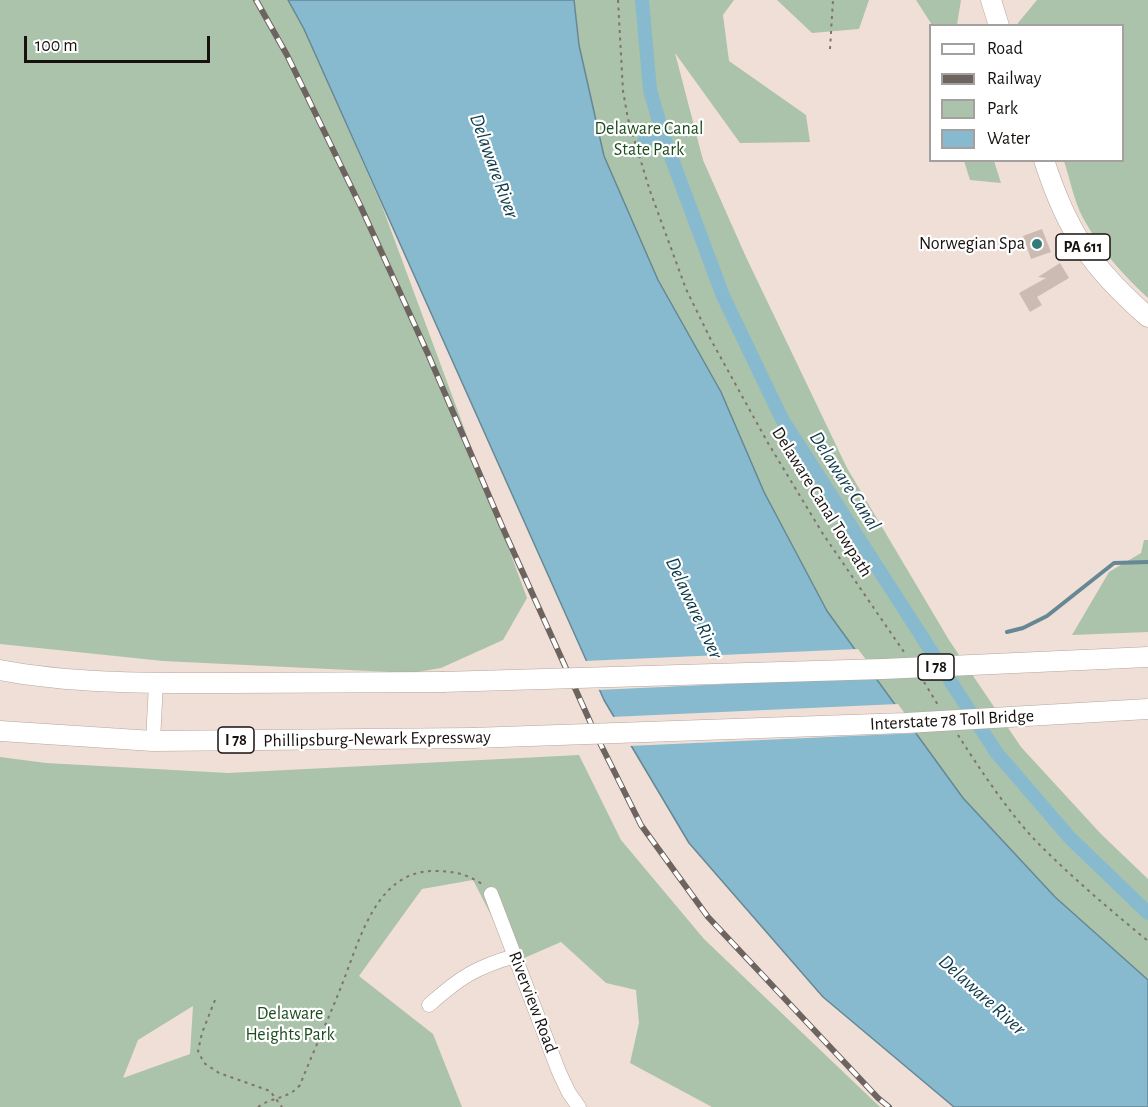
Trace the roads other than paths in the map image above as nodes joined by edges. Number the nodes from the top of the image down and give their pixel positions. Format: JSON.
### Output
{"nodes":[{"id":1,"x":991,"y":0,"type":"edge"},
{"id":2,"x":998,"y":24,"type":"edge"},
{"id":3,"x":1045,"y":162,"type":"edge"},
{"id":4,"x":1148,"y":317,"type":"edge"},
{"id":5,"x":1148,"y":657,"type":"edge"},
{"id":6,"x":0,"y":670,"type":"edge"},
{"id":7,"x":156,"y":683,"type":"junction"},
{"id":8,"x":1148,"y":709,"type":"edge"},
{"id":9,"x":755,"y":729,"type":"joint"},
{"id":10,"x":0,"y":731,"type":"edge"},
{"id":11,"x":153,"y":741,"type":"junction"},
{"id":12,"x":491,"y":894,"type":"road end"},
{"id":13,"x":515,"y":956,"type":"junction"},
{"id":14,"x":429,"y":1005,"type":"dead end"},
{"id":15,"x":579,"y":1107,"type":"edge"}],
"edges":[{"from":1,"to":2,"type":"highway"},
{"from":3,"to":4,"type":"highway","number":"PA 611"},
{"from":5,"to":7,"type":"highway","number":"I 78","bridge":true},
{"from":6,"to":7,"type":"highway","number":"I 78"},
{"from":7,"to":11,"type":"street"},
{"from":8,"to":9,"type":"highway","name":"Interstate 78 Toll Bridge","number":"I 78","bridge":true},
{"from":9,"to":11,"type":"highway","name":"Phillipsburg-Newark Expressway","number":"I 78","bridge":true},
{"from":10,"to":11,"type":"highway","name":"Phillipsburg-Newark Expressway","number":"I 78"},
{"from":12,"to":13,"type":"street","name":"Riverview Road"},
{"from":13,"to":14,"type":"street"},
{"from":13,"to":15,"type":"street","name":"Riverview Road"}]}
